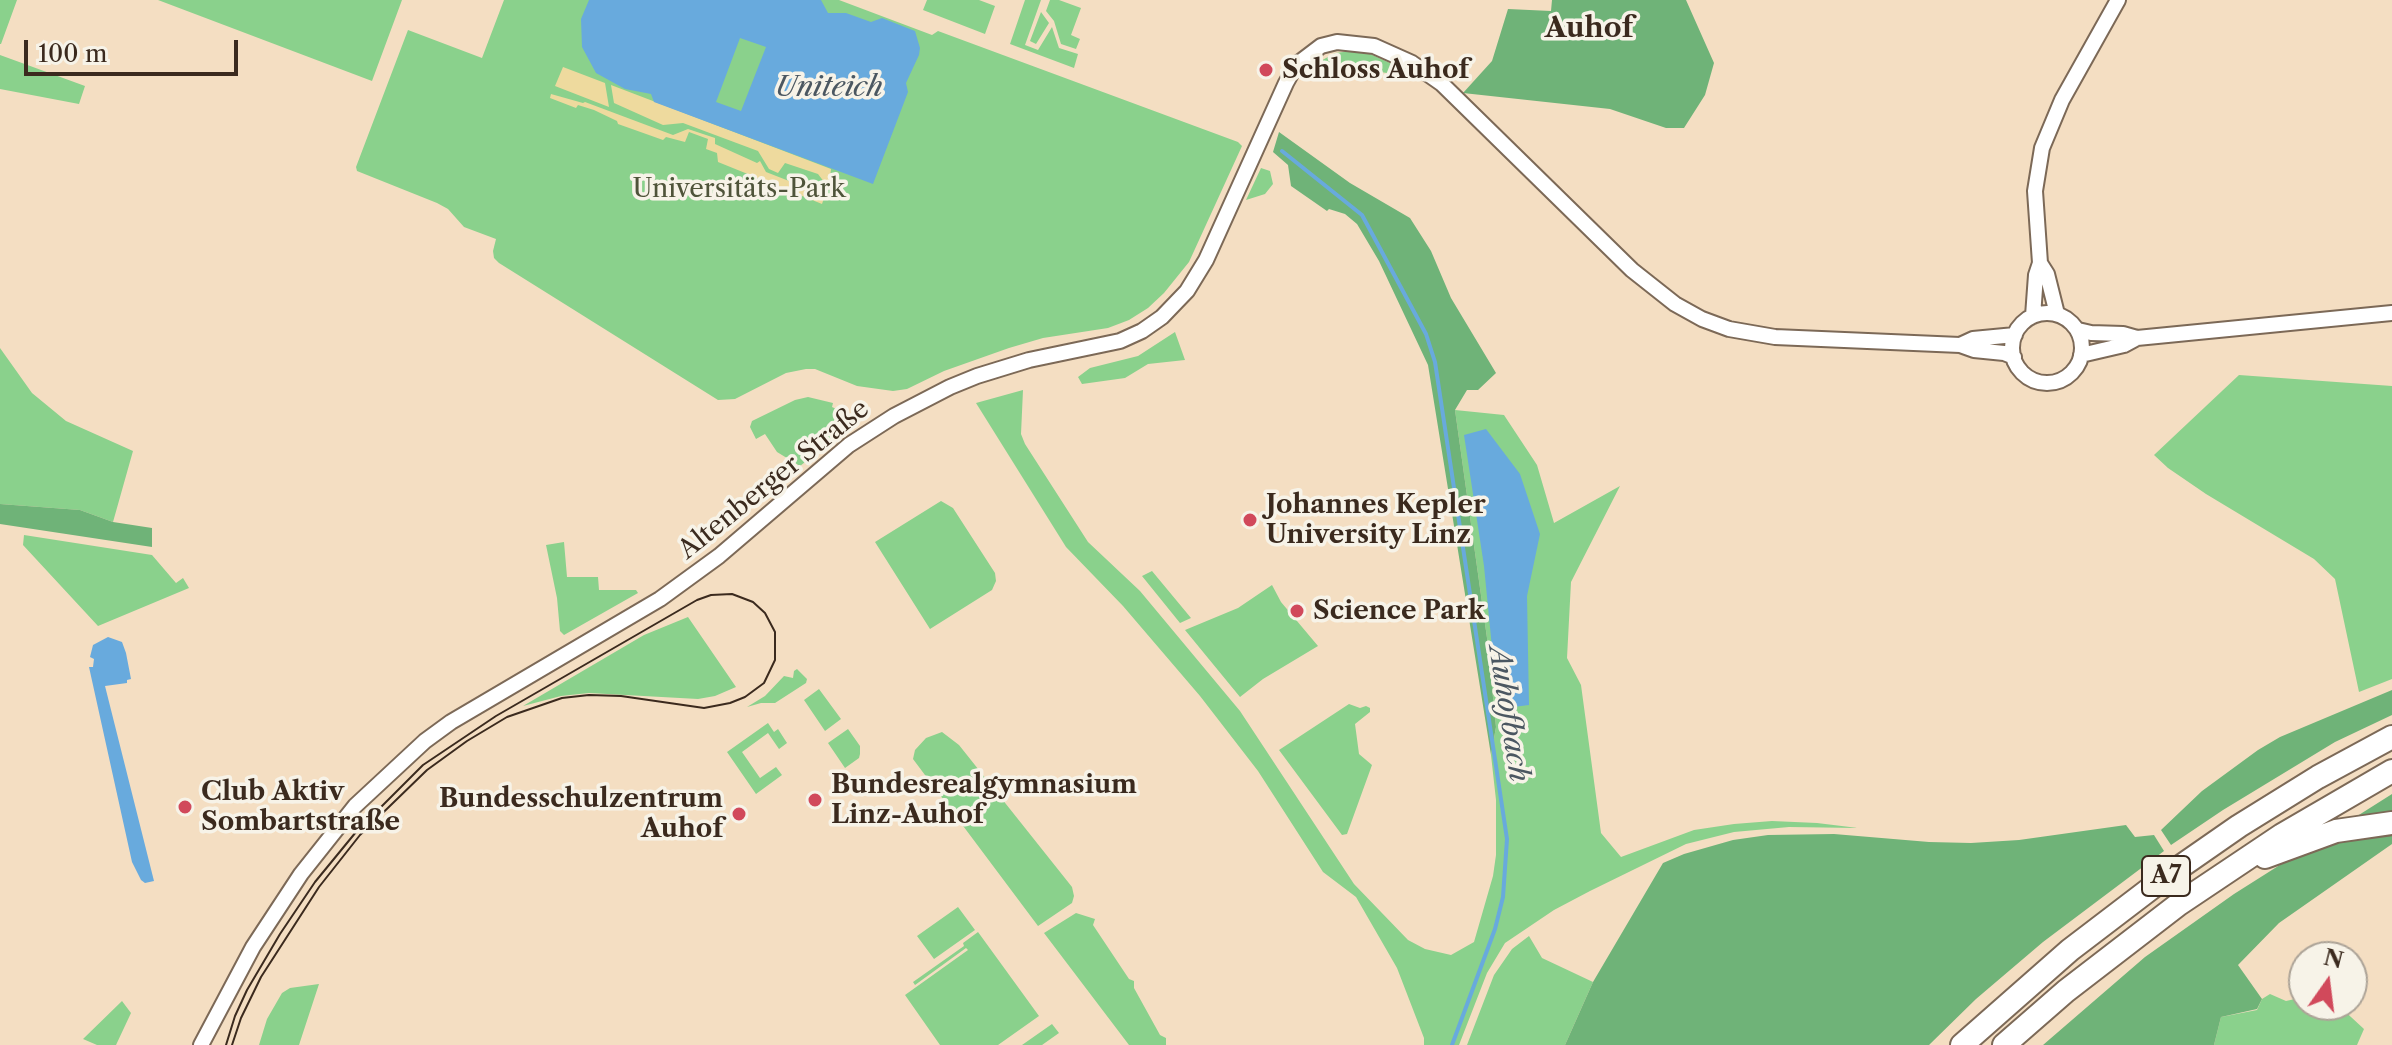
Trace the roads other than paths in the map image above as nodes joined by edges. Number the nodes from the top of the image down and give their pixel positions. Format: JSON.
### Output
{"nodes":[{"id":1,"x":2118,"y":0,"type":"edge"},
{"id":2,"x":2040,"y":263,"type":"junction"},
{"id":3,"x":2392,"y":313,"type":"edge"},
{"id":4,"x":2057,"y":314,"type":"junction"},
{"id":5,"x":2033,"y":316,"type":"junction"},
{"id":6,"x":2078,"y":330,"type":"junction"},
{"id":7,"x":2015,"y":335,"type":"junction"},
{"id":8,"x":2137,"y":338,"type":"junction"},
{"id":9,"x":1960,"y":345,"type":"junction"},
{"id":10,"x":2081,"y":355,"type":"junction"},
{"id":11,"x":2014,"y":357,"type":"junction"},
{"id":12,"x":2392,"y":737,"type":"edge"},
{"id":13,"x":2392,"y":771,"type":"edge"},
{"id":14,"x":2392,"y":823,"type":"edge"},
{"id":15,"x":2230,"y":869,"type":"junction"},
{"id":16,"x":201,"y":1045,"type":"edge"},
{"id":17,"x":1962,"y":1045,"type":"edge"},
{"id":18,"x":2004,"y":1045,"type":"edge"}],
"edges":[{"from":1,"to":2,"type":"street"},
{"from":2,"to":4,"type":"street"},
{"from":2,"to":5,"type":"street"},
{"from":3,"to":8,"type":"street"},
{"from":4,"to":5,"type":"street"},
{"from":4,"to":6,"type":"street"},
{"from":5,"to":7,"type":"street"},
{"from":6,"to":8,"type":"street"},
{"from":6,"to":10,"type":"street"},
{"from":7,"to":9,"type":"street"},
{"from":7,"to":11,"type":"street"},
{"from":8,"to":10,"type":"street"},
{"from":9,"to":11,"type":"street"},
{"from":9,"to":16,"type":"street","name":"Altenberger Straße"},
{"from":10,"to":11,"type":"street"},
{"from":12,"to":17,"type":"highway","number":"A7"},
{"from":13,"to":15,"type":"highway","number":"A7"},
{"from":14,"to":15,"type":"highway"},
{"from":15,"to":18,"type":"highway","number":"A7"}]}
